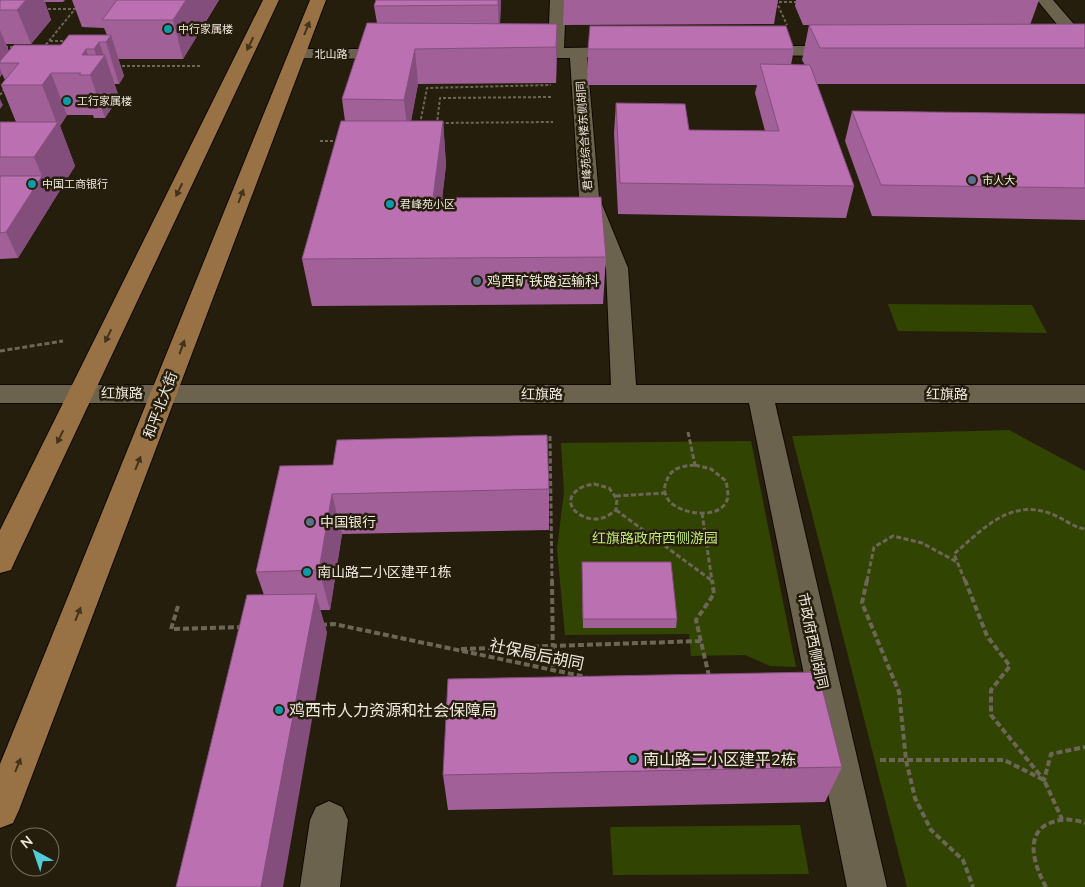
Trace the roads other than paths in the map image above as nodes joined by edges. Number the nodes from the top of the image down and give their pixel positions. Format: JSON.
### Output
{"nodes":[{"id":1,"x":271,"y":0,"type":"edge"},
{"id":2,"x":318,"y":0,"type":"edge"},
{"id":3,"x":558,"y":0,"type":"edge"},
{"id":4,"x":1045,"y":0,"type":"edge"},
{"id":5,"x":1085,"y":48,"type":"edge"},
{"id":6,"x":1065,"y":49,"type":"edge"},
{"id":7,"x":857,"y":50,"type":"edge"},
{"id":8,"x":738,"y":51,"type":"edge"},
{"id":9,"x":556,"y":52,"type":"junction"},
{"id":10,"x":578,"y":52,"type":"junction"},
{"id":11,"x":638,"y":52,"type":"edge"},
{"id":12,"x":508,"y":53,"type":"edge"},
{"id":13,"x":297,"y":54,"type":"junction"},
{"id":14,"x":413,"y":54,"type":"edge"},
{"id":15,"x":81,"y":393,"type":"junction"},
{"id":16,"x":165,"y":393,"type":"junction"},
{"id":17,"x":0,"y":394,"type":"edge"},
{"id":18,"x":624,"y":394,"type":"junction"},
{"id":19,"x":760,"y":394,"type":"junction"},
{"id":20,"x":1085,"y":394,"type":"edge"},
{"id":21,"x":0,"y":561,"type":"edge"},
{"id":22,"x":0,"y":810,"type":"edge"},
{"id":23,"x":330,"y":820,"type":"dead end"},
{"id":24,"x":320,"y":887,"type":"edge"},
{"id":25,"x":867,"y":887,"type":"edge"}],
"edges":[{"from":1,"to":15,"type":"main road","one_way":true},
{"from":13,"to":2,"type":"main road","name":"和平北大街","one_way":true},
{"from":3,"to":9,"type":"street"},
{"from":4,"to":5,"type":"street"},
{"from":5,"to":6,"type":"street"},
{"from":7,"to":8,"type":"street"},
{"from":9,"to":10,"type":"street"},
{"from":9,"to":12,"type":"street"},
{"from":10,"to":11,"type":"street"},
{"from":10,"to":18,"type":"street","name":"君峰苑综合楼东侧胡同"},
{"from":13,"to":14,"type":"street","name":"北山路"},
{"from":16,"to":13,"type":"main road","name":"和平北大街","one_way":true},
{"from":15,"to":16,"type":"street","name":"红旗路"},
{"from":15,"to":17,"type":"street","name":"红旗路"},
{"from":15,"to":21,"type":"main road","one_way":true},
{"from":16,"to":18,"type":"street","name":"红旗路"},
{"from":22,"to":16,"type":"main road","name":"和平北大街","one_way":true},
{"from":18,"to":19,"type":"street","name":"红旗路"},
{"from":19,"to":20,"type":"street","name":"红旗路"},
{"from":19,"to":25,"type":"street","name":"市政府西侧胡同"},
{"from":23,"to":24,"type":"street"}]}
